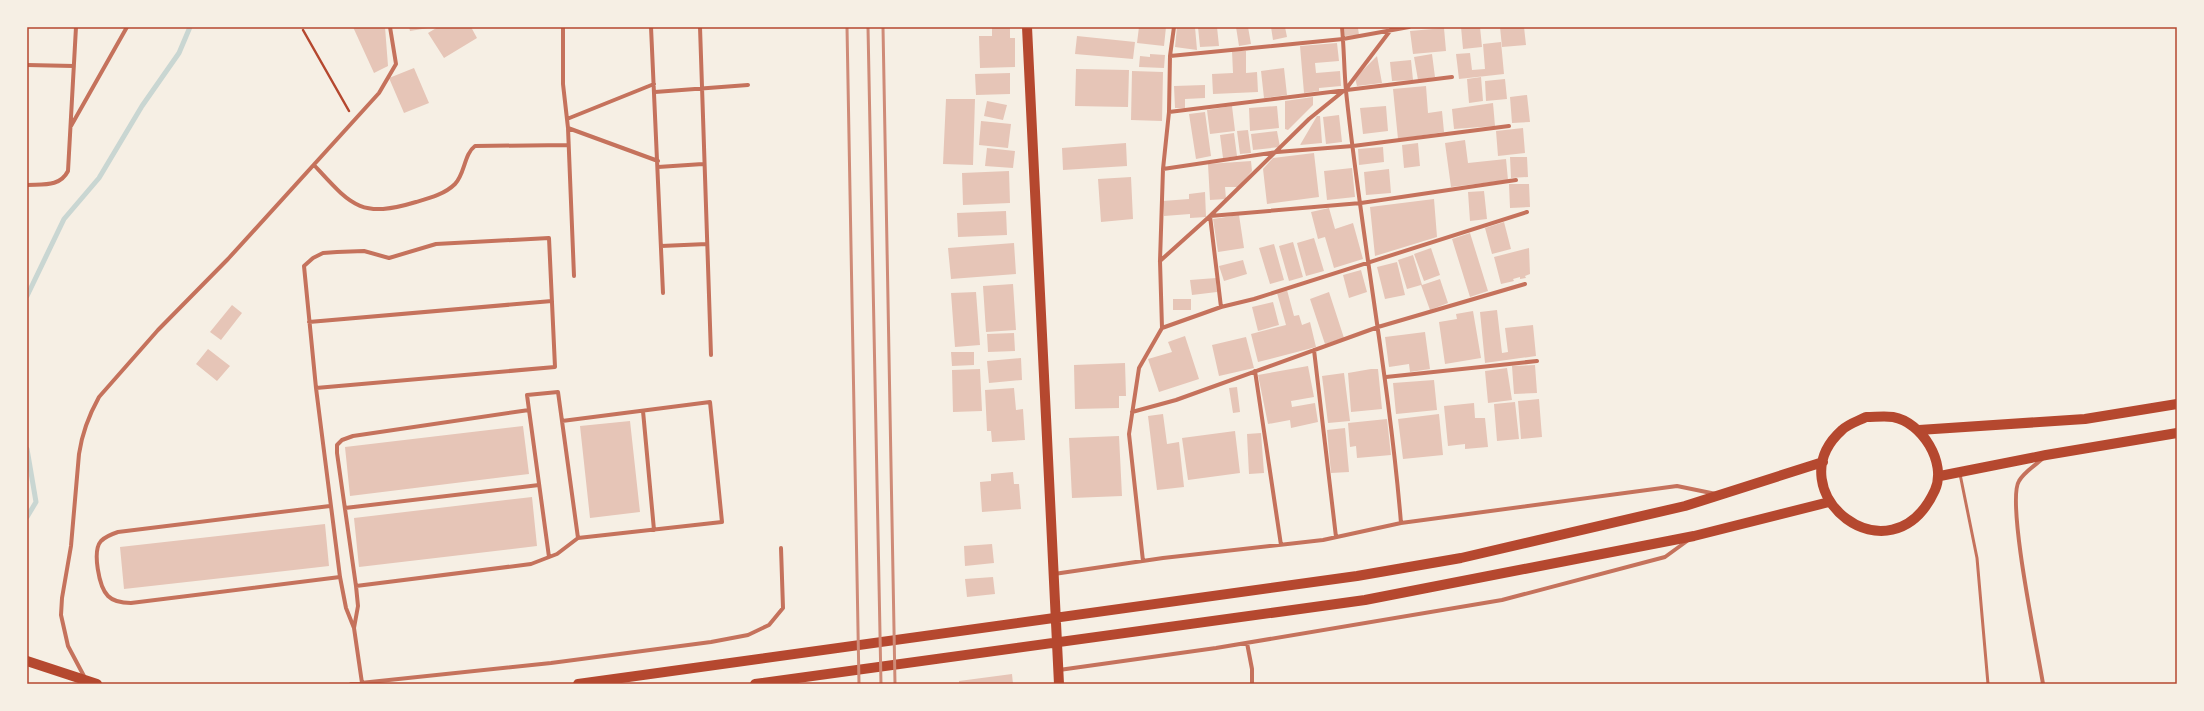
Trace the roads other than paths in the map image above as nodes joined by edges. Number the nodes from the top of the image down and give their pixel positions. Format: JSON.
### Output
{"nodes":[{"id":1,"x":76,"y":27,"type":"edge"},
{"id":2,"x":127,"y":27,"type":"edge"},
{"id":3,"x":390,"y":27,"type":"edge"},
{"id":4,"x":562,"y":27,"type":"edge"},
{"id":5,"x":652,"y":27,"type":"edge"},
{"id":6,"x":700,"y":27,"type":"edge"},
{"id":7,"x":1027,"y":27,"type":"edge"},
{"id":8,"x":1174,"y":27,"type":"edge"},
{"id":9,"x":1342,"y":27,"type":"edge"},
{"id":10,"x":1409,"y":27,"type":"edge"},
{"id":11,"x":1392,"y":28,"type":"edge"},
{"id":12,"x":1343,"y":38,"type":"junction"},
{"id":13,"x":1170,"y":56,"type":"junction"},
{"id":14,"x":27,"y":65,"type":"edge"},
{"id":15,"x":74,"y":66,"type":"junction"},
{"id":16,"x":1452,"y":77,"type":"dead end"},
{"id":17,"x":654,"y":84,"type":"junction"},
{"id":18,"x":748,"y":85,"type":"dead end"},
{"id":19,"x":701,"y":89,"type":"junction"},
{"id":20,"x":1346,"y":89,"type":"junction"},
{"id":21,"x":655,"y":92,"type":"junction"},
{"id":22,"x":1169,"y":112,"type":"junction"},
{"id":23,"x":567,"y":119,"type":"junction"},
{"id":24,"x":1509,"y":126,"type":"dead end"},
{"id":25,"x":70,"y":127,"type":"junction"},
{"id":26,"x":568,"y":128,"type":"junction"},
{"id":27,"x":568,"y":145,"type":"junction"},
{"id":28,"x":1353,"y":146,"type":"junction"},
{"id":29,"x":1277,"y":152,"type":"junction"},
{"id":30,"x":658,"y":162,"type":"junction"},
{"id":31,"x":703,"y":164,"type":"junction"},
{"id":32,"x":314,"y":165,"type":"junction"},
{"id":33,"x":658,"y":167,"type":"junction"},
{"id":34,"x":1163,"y":169,"type":"junction"},
{"id":35,"x":1516,"y":180,"type":"dead end"},
{"id":36,"x":27,"y":185,"type":"edge"},
{"id":37,"x":1361,"y":203,"type":"junction"},
{"id":38,"x":1527,"y":212,"type":"dead end"},
{"id":39,"x":1210,"y":216,"type":"junction"},
{"id":40,"x":707,"y":244,"type":"junction"},
{"id":41,"x":661,"y":246,"type":"junction"},
{"id":42,"x":1160,"y":261,"type":"junction"},
{"id":43,"x":1369,"y":263,"type":"junction"},
{"id":44,"x":574,"y":276,"type":"dead end"},
{"id":45,"x":1525,"y":284,"type":"dead end"},
{"id":46,"x":663,"y":292,"type":"dead end"},
{"id":47,"x":552,"y":301,"type":"junction"},
{"id":48,"x":1221,"y":308,"type":"junction"},
{"id":49,"x":309,"y":322,"type":"junction"},
{"id":50,"x":1378,"y":327,"type":"junction"},
{"id":51,"x":1162,"y":328,"type":"junction"},
{"id":52,"x":1314,"y":350,"type":"junction"},
{"id":53,"x":711,"y":355,"type":"dead end"},
{"id":54,"x":1537,"y":361,"type":"dead end"},
{"id":55,"x":1255,"y":371,"type":"junction"},
{"id":56,"x":1386,"y":377,"type":"junction"},
{"id":57,"x":316,"y":388,"type":"junction"},
{"id":58,"x":2177,"y":404,"type":"edge"},
{"id":59,"x":529,"y":410,"type":"junction"},
{"id":60,"x":643,"y":411,"type":"junction"},
{"id":61,"x":1132,"y":412,"type":"junction"},
{"id":62,"x":562,"y":421,"type":"junction"},
{"id":63,"x":1919,"y":430,"type":"junction"},
{"id":64,"x":2177,"y":432,"type":"edge"},
{"id":65,"x":2046,"y":455,"type":"junction"},
{"id":66,"x":1823,"y":462,"type":"junction"},
{"id":67,"x":1960,"y":472,"type":"junction"},
{"id":68,"x":1940,"y":476,"type":"junction"},
{"id":69,"x":539,"y":485,"type":"junction"},
{"id":70,"x":1724,"y":495,"type":"junction"},
{"id":71,"x":1829,"y":502,"type":"junction"},
{"id":72,"x":330,"y":506,"type":"junction"},
{"id":73,"x":344,"y":508,"type":"junction"},
{"id":74,"x":1401,"y":523,"type":"junction"},
{"id":75,"x":654,"y":530,"type":"junction"},
{"id":76,"x":1694,"y":536,"type":"junction"},
{"id":77,"x":1336,"y":537,"type":"junction"},
{"id":78,"x":578,"y":538,"type":"junction"},
{"id":79,"x":1281,"y":545,"type":"junction"},
{"id":80,"x":781,"y":548,"type":"dead end"},
{"id":81,"x":549,"y":557,"type":"junction"},
{"id":82,"x":1143,"y":561,"type":"junction"},
{"id":83,"x":1054,"y":574,"type":"junction"},
{"id":84,"x":340,"y":577,"type":"junction"},
{"id":85,"x":356,"y":586,"type":"junction"},
{"id":86,"x":354,"y":628,"type":"junction"},
{"id":87,"x":1246,"y":643,"type":"junction"},
{"id":88,"x":27,"y":662,"type":"edge"},
{"id":89,"x":1059,"y":670,"type":"junction"},
{"id":90,"x":86,"y":681,"type":"junction"},
{"id":91,"x":362,"y":683,"type":"junction"},
{"id":92,"x":97,"y":684,"type":"edge"},
{"id":93,"x":351,"y":684,"type":"edge"},
{"id":94,"x":578,"y":684,"type":"edge"},
{"id":95,"x":755,"y":684,"type":"edge"},
{"id":96,"x":1059,"y":684,"type":"edge"},
{"id":97,"x":1252,"y":684,"type":"edge"},
{"id":98,"x":1988,"y":684,"type":"edge"},
{"id":99,"x":2043,"y":684,"type":"edge"}],
"edges":[{"from":1,"to":15,"type":"street"},
{"from":2,"to":25,"type":"street"},
{"from":3,"to":32,"type":"street"},
{"from":4,"to":23,"type":"street"},
{"from":5,"to":17,"type":"street"},
{"from":6,"to":19,"type":"street"},
{"from":7,"to":83,"type":"main road"},
{"from":8,"to":13,"type":"street"},
{"from":9,"to":12,"type":"street"},
{"from":10,"to":11,"type":"street"},
{"from":11,"to":12,"type":"street"},
{"from":11,"to":20,"type":"street"},
{"from":12,"to":13,"type":"street"},
{"from":12,"to":20,"type":"street"},
{"from":13,"to":22,"type":"street"},
{"from":14,"to":15,"type":"street"},
{"from":15,"to":25,"type":"street"},
{"from":16,"to":20,"type":"street"},
{"from":17,"to":21,"type":"street"},
{"from":17,"to":23,"type":"street"},
{"from":18,"to":19,"type":"street"},
{"from":19,"to":21,"type":"street"},
{"from":19,"to":31,"type":"street"},
{"from":20,"to":22,"type":"street"},
{"from":20,"to":28,"type":"street"},
{"from":20,"to":29,"type":"street"},
{"from":21,"to":30,"type":"street"},
{"from":22,"to":34,"type":"street"},
{"from":23,"to":26,"type":"street"},
{"from":24,"to":28,"type":"street"},
{"from":25,"to":36,"type":"street"},
{"from":26,"to":27,"type":"street"},
{"from":26,"to":30,"type":"street"},
{"from":27,"to":32,"type":"street"},
{"from":27,"to":44,"type":"street"},
{"from":28,"to":29,"type":"street"},
{"from":28,"to":37,"type":"street"},
{"from":29,"to":34,"type":"street"},
{"from":29,"to":39,"type":"street"},
{"from":30,"to":33,"type":"street"},
{"from":31,"to":33,"type":"street"},
{"from":31,"to":40,"type":"street"},
{"from":32,"to":90,"type":"street"},
{"from":33,"to":41,"type":"street"},
{"from":34,"to":42,"type":"street"},
{"from":35,"to":37,"type":"street"},
{"from":37,"to":39,"type":"street"},
{"from":37,"to":43,"type":"street"},
{"from":38,"to":43,"type":"street"},
{"from":39,"to":42,"type":"street"},
{"from":39,"to":48,"type":"street"},
{"from":40,"to":41,"type":"street"},
{"from":40,"to":53,"type":"street"},
{"from":41,"to":46,"type":"street"},
{"from":42,"to":51,"type":"street"},
{"from":43,"to":48,"type":"street"},
{"from":43,"to":50,"type":"street"},
{"from":45,"to":50,"type":"street"},
{"from":47,"to":49,"type":"street"},
{"from":47,"to":49,"type":"street"},
{"from":47,"to":57,"type":"street"},
{"from":48,"to":51,"type":"street"},
{"from":49,"to":57,"type":"street"},
{"from":50,"to":52,"type":"street"},
{"from":50,"to":56,"type":"street"},
{"from":51,"to":61,"type":"street"},
{"from":52,"to":55,"type":"street"},
{"from":52,"to":77,"type":"street"},
{"from":54,"to":56,"type":"street"},
{"from":55,"to":61,"type":"street"},
{"from":55,"to":79,"type":"street"},
{"from":56,"to":74,"type":"street"},
{"from":57,"to":72,"type":"street"},
{"from":58,"to":63,"type":"main road"},
{"from":59,"to":62,"type":"street"},
{"from":59,"to":69,"type":"street"},
{"from":59,"to":73,"type":"street"},
{"from":60,"to":62,"type":"street"},
{"from":60,"to":75,"type":"street"},
{"from":60,"to":75,"type":"street"},
{"from":61,"to":82,"type":"street"},
{"from":62,"to":78,"type":"street"},
{"from":63,"to":66,"type":"main road"},
{"from":63,"to":68,"type":"main road"},
{"from":64,"to":65,"type":"main road"},
{"from":65,"to":67,"type":"main road"},
{"from":65,"to":99,"type":"street"},
{"from":66,"to":70,"type":"main road"},
{"from":66,"to":71,"type":"main road"},
{"from":67,"to":68,"type":"main road"},
{"from":67,"to":98,"type":"lane"},
{"from":68,"to":71,"type":"main road"},
{"from":69,"to":73,"type":"street"},
{"from":69,"to":81,"type":"street"},
{"from":70,"to":74,"type":"street"},
{"from":70,"to":94,"type":"main road"},
{"from":71,"to":76,"type":"main road"},
{"from":72,"to":84,"type":"street"},
{"from":72,"to":84,"type":"street"},
{"from":73,"to":85,"type":"street"},
{"from":74,"to":77,"type":"street"},
{"from":75,"to":78,"type":"street"},
{"from":76,"to":87,"type":"street"},
{"from":76,"to":95,"type":"main road"},
{"from":77,"to":79,"type":"street"},
{"from":78,"to":81,"type":"street"},
{"from":79,"to":82,"type":"street"},
{"from":80,"to":91,"type":"street"},
{"from":81,"to":85,"type":"street"},
{"from":82,"to":83,"type":"street"},
{"from":83,"to":89,"type":"main road"},
{"from":84,"to":86,"type":"street"},
{"from":85,"to":86,"type":"street"},
{"from":86,"to":91,"type":"street"},
{"from":87,"to":89,"type":"street"},
{"from":87,"to":97,"type":"street"},
{"from":88,"to":90,"type":"main road"},
{"from":89,"to":96,"type":"main road"},
{"from":90,"to":92,"type":"main road"},
{"from":91,"to":93,"type":"street"}]}
